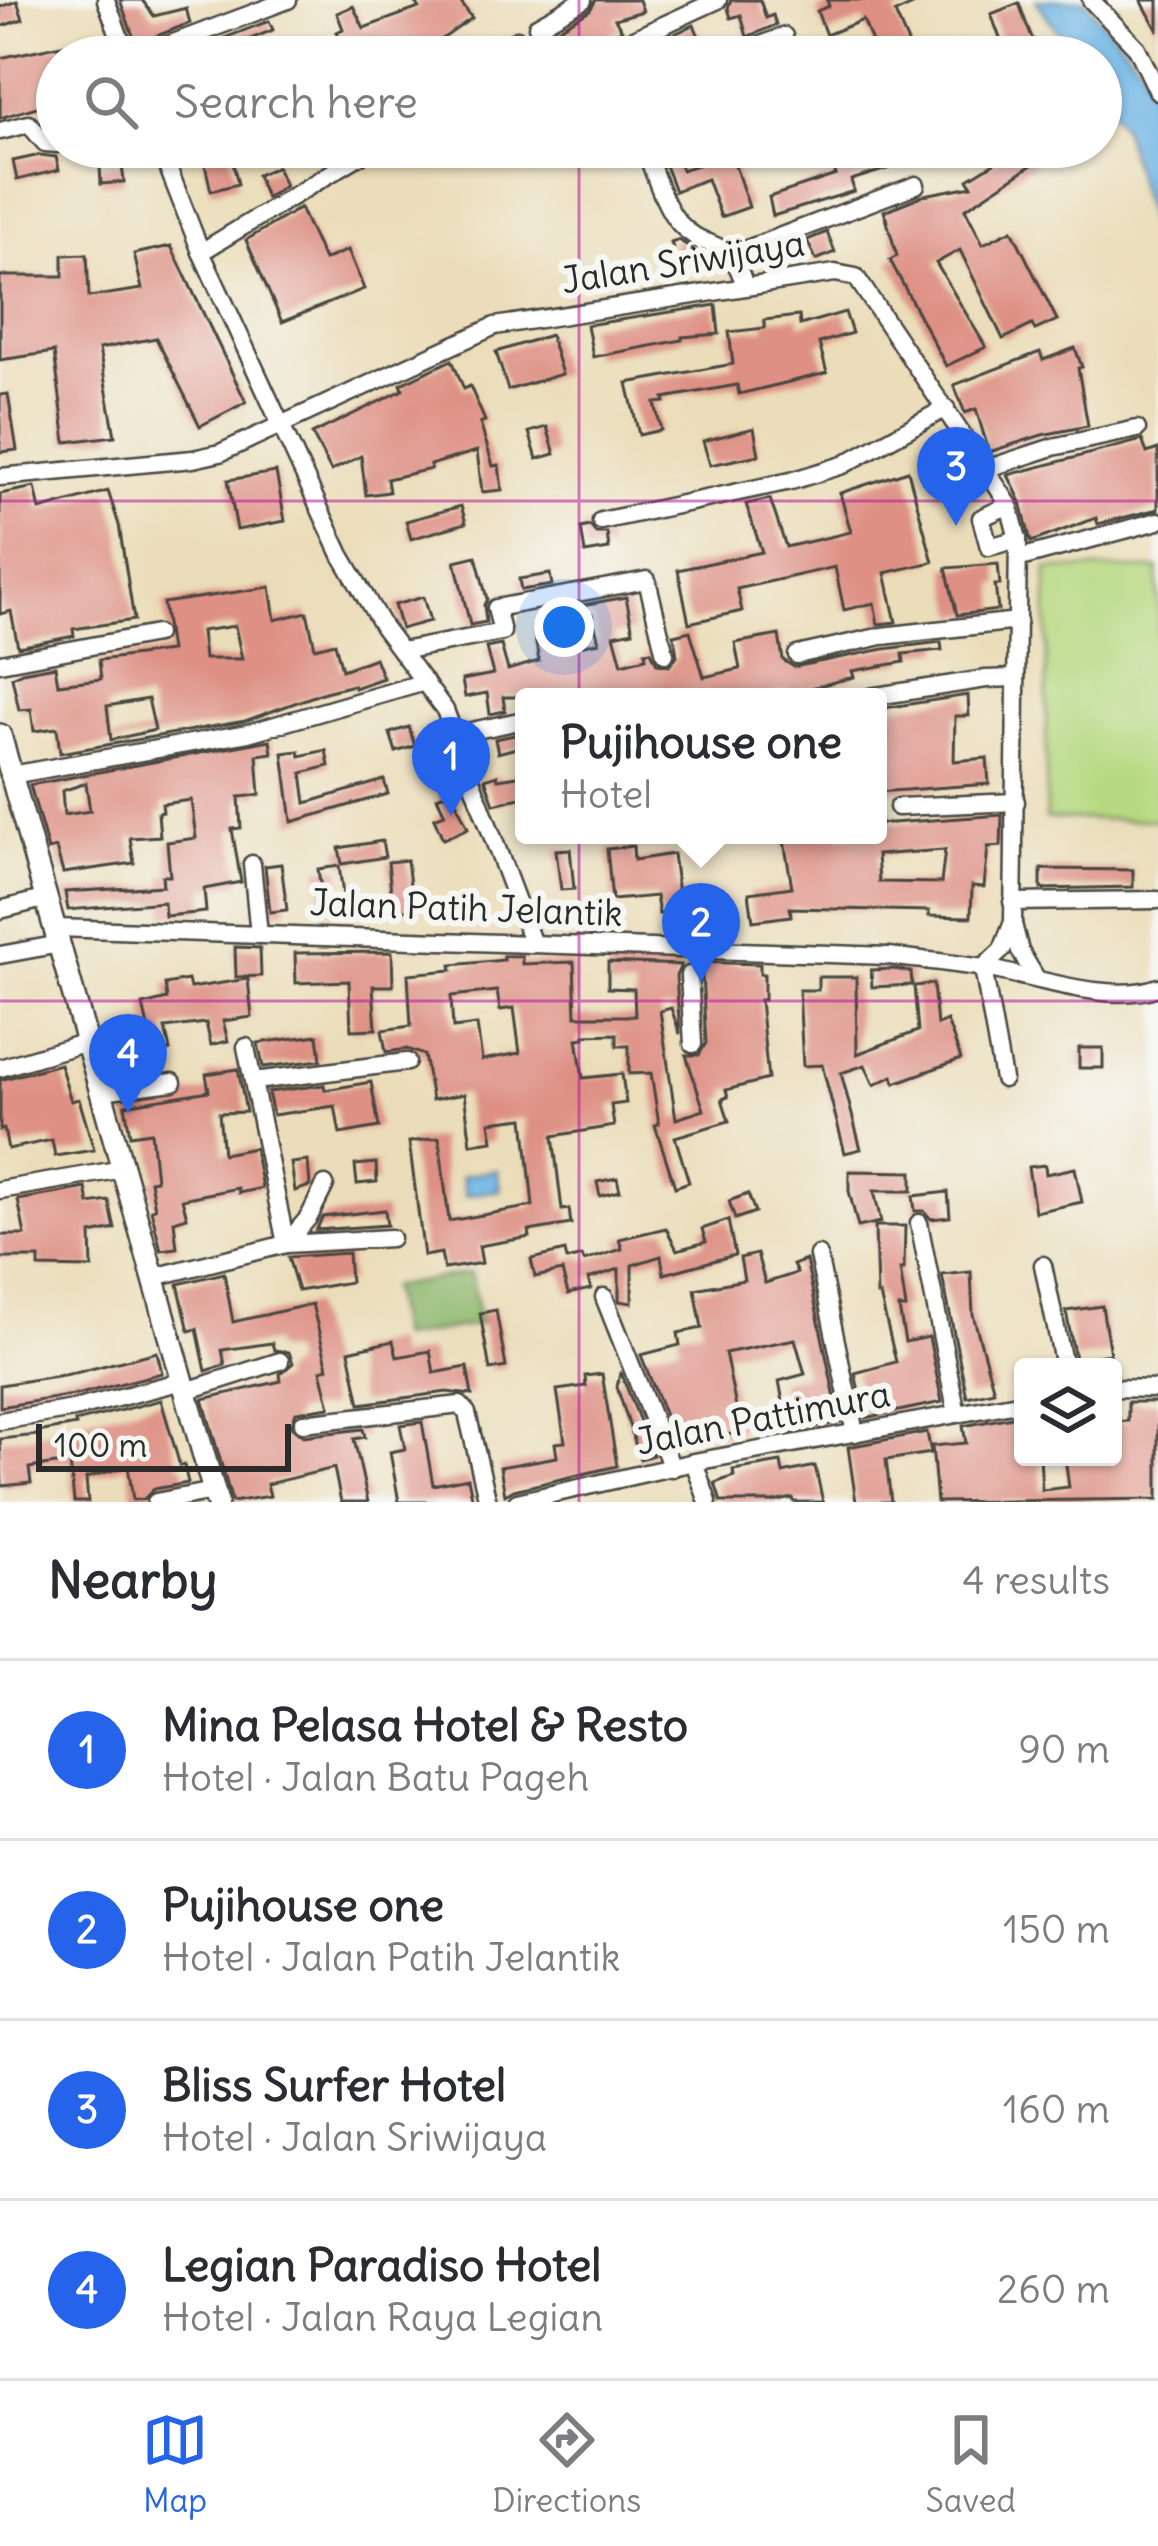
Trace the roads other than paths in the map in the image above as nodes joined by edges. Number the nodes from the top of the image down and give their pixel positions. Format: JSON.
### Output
{"nodes":[{"id":1,"x":106,"y":0,"type":"edge"},
{"id":2,"x":288,"y":0,"type":"edge"},
{"id":3,"x":583,"y":0,"type":"edge"},
{"id":4,"x":718,"y":0,"type":"edge"},
{"id":5,"x":1090,"y":0,"type":"edge"},
{"id":6,"x":119,"y":36,"type":"edge"},
{"id":7,"x":192,"y":36,"type":"edge"},
{"id":8,"x":547,"y":36,"type":"edge"},
{"id":9,"x":640,"y":36,"type":"edge"},
{"id":10,"x":1158,"y":92,"type":"edge"},
{"id":11,"x":0,"y":131,"type":"edge"},
{"id":12,"x":36,"y":132,"type":"edge"},
{"id":13,"x":168,"y":168,"type":"edge"},
{"id":14,"x":339,"y":168,"type":"edge"},
{"id":15,"x":653,"y":168,"type":"edge"},
{"id":16,"x":916,"y":185,"type":"dead end"},
{"id":17,"x":201,"y":252,"type":"junction"},
{"id":18,"x":731,"y":255,"type":"junction"},
{"id":19,"x":745,"y":287,"type":"junction"},
{"id":20,"x":946,"y":408,"type":"junction"},
{"id":21,"x":282,"y":425,"type":"junction"},
{"id":22,"x":1137,"y":429,"type":"dead end"},
{"id":23,"x":986,"y":469,"type":"junction"},
{"id":24,"x":0,"y":477,"type":"edge"},
{"id":25,"x":1009,"y":505,"type":"junction"},
{"id":26,"x":601,"y":521,"type":"dead end"},
{"id":27,"x":1158,"y":521,"type":"edge"},
{"id":28,"x":1018,"y":539,"type":"junction"},
{"id":29,"x":1020,"y":559,"type":"junction"},
{"id":30,"x":1018,"y":621,"type":"junction"},
{"id":31,"x":156,"y":634,"type":"dead end"},
{"id":32,"x":401,"y":651,"type":"junction"},
{"id":33,"x":665,"y":654,"type":"dead end"},
{"id":34,"x":797,"y":655,"type":"dead end"},
{"id":35,"x":0,"y":663,"type":"edge"},
{"id":36,"x":1016,"y":678,"type":"junction"},
{"id":37,"x":424,"y":682,"type":"junction"},
{"id":38,"x":887,"y":694,"type":"edge"},
{"id":39,"x":515,"y":722,"type":"edge"},
{"id":40,"x":0,"y":735,"type":"edge"},
{"id":41,"x":452,"y":735,"type":"junction"},
{"id":42,"x":6,"y":769,"type":"edge"},
{"id":43,"x":1016,"y":802,"type":"junction"},
{"id":44,"x":898,"y":807,"type":"dead end"},
{"id":45,"x":252,"y":864,"type":"dead end"},
{"id":46,"x":47,"y":898,"type":"junction"},
{"id":47,"x":1158,"y":900,"type":"edge"},
{"id":48,"x":0,"y":910,"type":"edge"},
{"id":49,"x":1012,"y":912,"type":"junction"},
{"id":50,"x":259,"y":935,"type":"junction"},
{"id":51,"x":58,"y":936,"type":"junction"},
{"id":52,"x":533,"y":944,"type":"junction"},
{"id":53,"x":687,"y":948,"type":"junction"},
{"id":54,"x":0,"y":956,"type":"edge"},
{"id":55,"x":983,"y":968,"type":"junction"},
{"id":56,"x":1036,"y":978,"type":"junction"},
{"id":57,"x":1158,"y":987,"type":"edge"},
{"id":58,"x":87,"y":1042,"type":"junction"},
{"id":59,"x":693,"y":1044,"type":"dead end"},
{"id":60,"x":246,"y":1047,"type":"dead end"},
{"id":61,"x":407,"y":1062,"type":"dead end"},
{"id":62,"x":0,"y":1068,"type":"edge"},
{"id":63,"x":1003,"y":1079,"type":"dead end"},
{"id":64,"x":254,"y":1081,"type":"junction"},
{"id":65,"x":173,"y":1082,"type":"dead end"},
{"id":66,"x":101,"y":1091,"type":"junction"},
{"id":67,"x":123,"y":1169,"type":"junction"},
{"id":68,"x":325,"y":1185,"type":"dead end"},
{"id":69,"x":0,"y":1190,"type":"edge"},
{"id":70,"x":919,"y":1223,"type":"dead end"},
{"id":71,"x":391,"y":1238,"type":"dead end"},
{"id":72,"x":286,"y":1244,"type":"junction"},
{"id":73,"x":818,"y":1255,"type":"dead end"},
{"id":74,"x":1042,"y":1265,"type":"dead end"},
{"id":75,"x":154,"y":1277,"type":"junction"},
{"id":76,"x":604,"y":1297,"type":"dead end"},
{"id":77,"x":1062,"y":1358,"type":"edge"},
{"id":78,"x":280,"y":1361,"type":"dead end"},
{"id":79,"x":184,"y":1386,"type":"junction"},
{"id":80,"x":1122,"y":1388,"type":"edge"},
{"id":81,"x":1158,"y":1389,"type":"edge"},
{"id":82,"x":1014,"y":1404,"type":"edge"},
{"id":83,"x":957,"y":1414,"type":"junction"},
{"id":84,"x":0,"y":1421,"type":"edge"},
{"id":85,"x":303,"y":1423,"type":"dead end"},
{"id":86,"x":855,"y":1433,"type":"junction"},
{"id":87,"x":694,"y":1462,"type":"junction"},
{"id":88,"x":672,"y":1468,"type":"junction"},
{"id":89,"x":215,"y":1496,"type":"edge"},
{"id":90,"x":156,"y":1502,"type":"edge"},
{"id":91,"x":488,"y":1502,"type":"edge"},
{"id":92,"x":517,"y":1502,"type":"edge"},
{"id":93,"x":708,"y":1502,"type":"edge"}],
"edges":[{"from":1,"to":6,"type":"street"},
{"from":2,"to":7,"type":"street"},
{"from":3,"to":8,"type":"street"},
{"from":4,"to":9,"type":"street"},
{"from":5,"to":10,"type":"street"},
{"from":11,"to":12,"type":"street"},
{"from":13,"to":17,"type":"street"},
{"from":14,"to":17,"type":"street"},
{"from":15,"to":18,"type":"street"},
{"from":16,"to":18,"type":"street"},
{"from":17,"to":21,"type":"street"},
{"from":18,"to":19,"type":"street"},
{"from":19,"to":20,"type":"street","name":"Jalan Sriwijaya"},
{"from":19,"to":21,"type":"street","name":"Jalan Sriwijaya"},
{"from":20,"to":23,"type":"street","name":"Jalan Sriwijaya"},
{"from":20,"to":26,"type":"street"},
{"from":21,"to":24,"type":"street","name":"Jalan Sriwijaya"},
{"from":21,"to":32,"type":"street"},
{"from":22,"to":23,"type":"street"},
{"from":23,"to":25,"type":"street","name":"Jalan Sriwijaya"},
{"from":25,"to":28,"type":"street","name":"Jalan Sriwijaya"},
{"from":25,"to":28,"type":"street"},
{"from":27,"to":29,"type":"street"},
{"from":28,"to":29,"type":"street","name":"Jalan Sriwijaya"},
{"from":29,"to":30,"type":"street","name":"Jalan Sriwijaya"},
{"from":30,"to":34,"type":"street"},
{"from":30,"to":36,"type":"street","name":"Jalan Sriwijaya"},
{"from":31,"to":35,"type":"street"},
{"from":32,"to":33,"type":"street"},
{"from":32,"to":37,"type":"street"},
{"from":36,"to":38,"type":"street"},
{"from":36,"to":43,"type":"street","name":"Jalan Sriwijaya"},
{"from":37,"to":41,"type":"street"},
{"from":37,"to":42,"type":"street"},
{"from":39,"to":41,"type":"street"},
{"from":40,"to":42,"type":"main road"},
{"from":41,"to":52,"type":"street"},
{"from":42,"to":46,"type":"main road"},
{"from":43,"to":44,"type":"street"},
{"from":43,"to":49,"type":"street","name":"Jalan Sriwijaya"},
{"from":45,"to":50,"type":"street"},
{"from":46,"to":48,"type":"street"},
{"from":46,"to":51,"type":"main road"},
{"from":47,"to":49,"type":"street"},
{"from":49,"to":55,"type":"street"},
{"from":49,"to":56,"type":"street","name":"Jalan Sriwijaya"},
{"from":50,"to":51,"type":"street","name":"Jalan Patih Jelantik"},
{"from":50,"to":52,"type":"street","name":"Jalan Patih Jelantik"},
{"from":51,"to":54,"type":"street","name":"Jalan Patih Jelantik"},
{"from":51,"to":58,"type":"main road"},
{"from":52,"to":53,"type":"street","name":"Jalan Patih Jelantik"},
{"from":53,"to":55,"type":"street","name":"Jalan Patih Jelantik"},
{"from":53,"to":59,"type":"street"},
{"from":55,"to":56,"type":"street","name":"Jalan Patih Jelantik"},
{"from":55,"to":63,"type":"street"},
{"from":56,"to":57,"type":"street","name":"Jalan Patih Jelantik"},
{"from":58,"to":62,"type":"street"},
{"from":58,"to":66,"type":"main road"},
{"from":60,"to":64,"type":"street"},
{"from":61,"to":64,"type":"street"},
{"from":64,"to":72,"type":"street"},
{"from":65,"to":66,"type":"street"},
{"from":66,"to":67,"type":"main road"},
{"from":67,"to":69,"type":"street"},
{"from":67,"to":75,"type":"main road"},
{"from":68,"to":72,"type":"street"},
{"from":70,"to":83,"type":"street"},
{"from":71,"to":72,"type":"street"},
{"from":72,"to":75,"type":"street"},
{"from":73,"to":86,"type":"street"},
{"from":74,"to":77,"type":"street"},
{"from":75,"to":79,"type":"main road"},
{"from":76,"to":88,"type":"street"},
{"from":78,"to":79,"type":"street"},
{"from":79,"to":84,"type":"street"},
{"from":79,"to":89,"type":"main road"},
{"from":80,"to":81,"type":"street"},
{"from":82,"to":83,"type":"street","name":"Jalan Pattimura"},
{"from":83,"to":86,"type":"street","name":"Jalan Pattimura"},
{"from":85,"to":91,"type":"street"},
{"from":86,"to":87,"type":"street","name":"Jalan Pattimura"},
{"from":87,"to":88,"type":"street","name":"Jalan Pattimura"},
{"from":87,"to":93,"type":"street"},
{"from":88,"to":92,"type":"street","name":"Jalan Pattimura"},
{"from":89,"to":90,"type":"street"}]}
